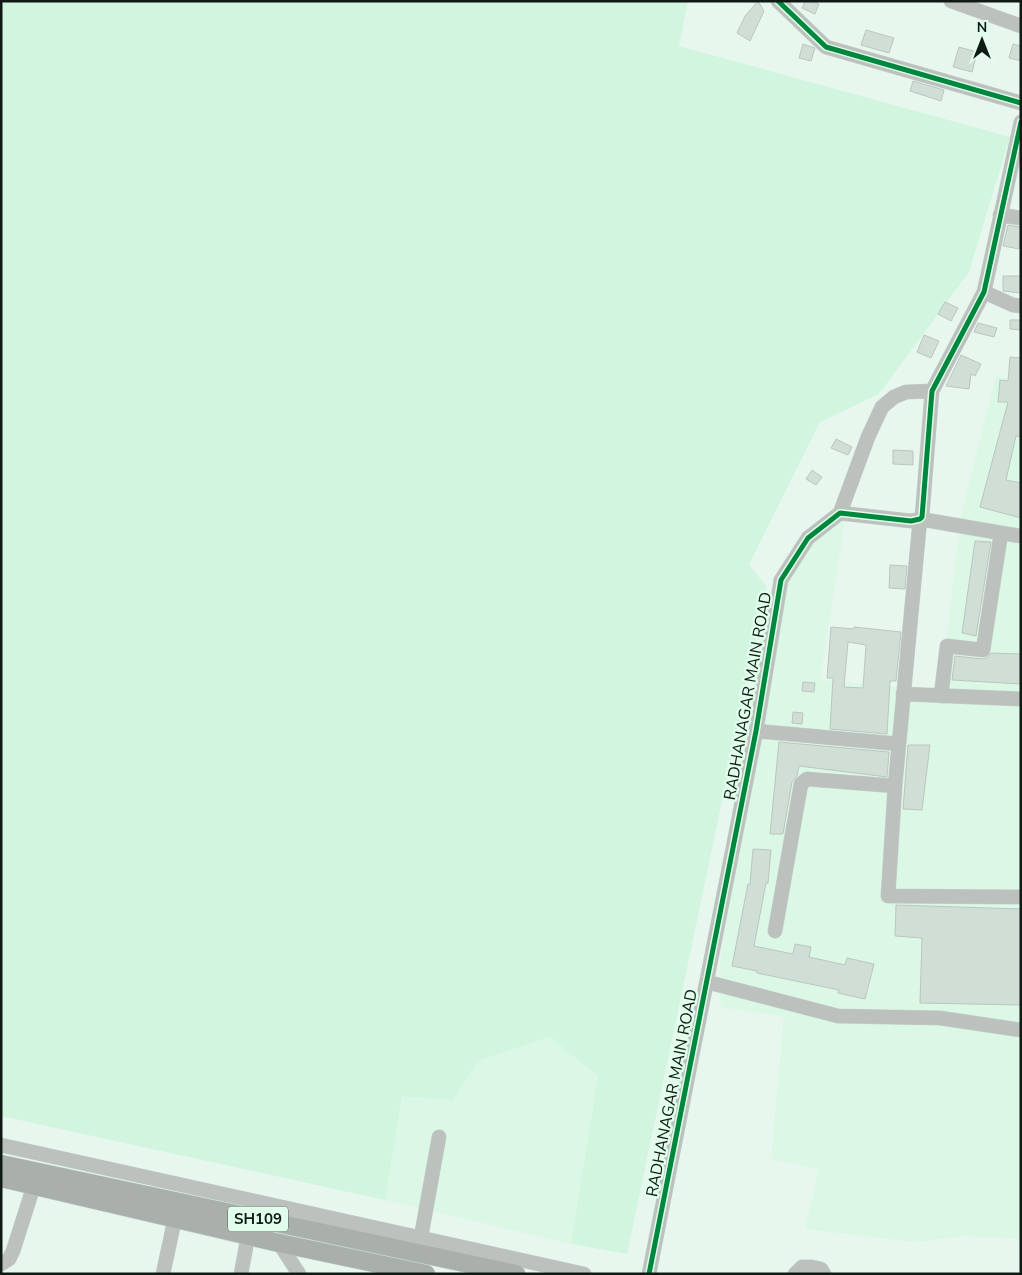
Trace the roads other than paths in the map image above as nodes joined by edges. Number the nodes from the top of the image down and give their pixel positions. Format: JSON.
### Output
{"nodes":[{"id":1,"x":778,"y":1,"type":"edge"},
{"id":2,"x":950,"y":1,"type":"edge"},
{"id":3,"x":1021,"y":26,"type":"edge"},
{"id":4,"x":1021,"y":103,"type":"edge"},
{"id":5,"x":1021,"y":122,"type":"edge"},
{"id":6,"x":1000,"y":215,"type":"junction"},
{"id":7,"x":1021,"y":218,"type":"edge"},
{"id":8,"x":984,"y":292,"type":"junction"},
{"id":9,"x":1021,"y":306,"type":"edge"},
{"id":10,"x":932,"y":391,"type":"junction"},
{"id":11,"x":840,"y":512,"type":"junction"},
{"id":12,"x":920,"y":519,"type":"junction"},
{"id":13,"x":1001,"y":533,"type":"junction"},
{"id":14,"x":1021,"y":536,"type":"edge"},
{"id":15,"x":904,"y":689,"type":"junction"},
{"id":16,"x":941,"y":696,"type":"junction"},
{"id":17,"x":1021,"y":699,"type":"edge"},
{"id":18,"x":756,"y":731,"type":"junction"},
{"id":19,"x":898,"y":744,"type":"junction"},
{"id":20,"x":895,"y":786,"type":"junction"},
{"id":21,"x":1021,"y":896,"type":"edge"},
{"id":22,"x":775,"y":931,"type":"dead end"},
{"id":23,"x":707,"y":982,"type":"junction"},
{"id":24,"x":1021,"y":1030,"type":"edge"},
{"id":25,"x":439,"y":1137,"type":"dead end"},
{"id":26,"x":1,"y":1144,"type":"edge"},
{"id":27,"x":1,"y":1164,"type":"edge"},
{"id":28,"x":1,"y":1178,"type":"edge"},
{"id":29,"x":34,"y":1185,"type":"junction"},
{"id":30,"x":175,"y":1218,"type":"junction"},
{"id":31,"x":248,"y":1236,"type":"junction"},
{"id":32,"x":421,"y":1237,"type":"junction"},
{"id":33,"x":278,"y":1243,"type":"junction"},
{"id":34,"x":1,"y":1264,"type":"edge"},
{"id":35,"x":163,"y":1274,"type":"edge"},
{"id":36,"x":241,"y":1274,"type":"edge"},
{"id":37,"x":299,"y":1274,"type":"edge"},
{"id":38,"x":426,"y":1274,"type":"edge"},
{"id":39,"x":516,"y":1274,"type":"edge"},
{"id":40,"x":584,"y":1274,"type":"edge"},
{"id":41,"x":649,"y":1274,"type":"edge"},
{"id":42,"x":795,"y":1274,"type":"edge"},
{"id":43,"x":824,"y":1274,"type":"edge"}],
"edges":[{"from":1,"to":4,"type":"street"},
{"from":2,"to":3,"type":"street"},
{"from":5,"to":6,"type":"street"},
{"from":6,"to":7,"type":"street"},
{"from":6,"to":8,"type":"street"},
{"from":8,"to":9,"type":"street"},
{"from":8,"to":10,"type":"street"},
{"from":10,"to":11,"type":"street"},
{"from":10,"to":12,"type":"street"},
{"from":11,"to":12,"type":"street"},
{"from":11,"to":18,"type":"street","name":"RADHANAGAR MAIN ROAD"},
{"from":12,"to":13,"type":"street"},
{"from":12,"to":15,"type":"street"},
{"from":13,"to":14,"type":"street"},
{"from":13,"to":16,"type":"street"},
{"from":15,"to":16,"type":"street"},
{"from":15,"to":19,"type":"street"},
{"from":16,"to":17,"type":"street"},
{"from":18,"to":19,"type":"street"},
{"from":18,"to":23,"type":"street","name":"RADHANAGAR MAIN ROAD"},
{"from":19,"to":20,"type":"street"},
{"from":20,"to":21,"type":"street"},
{"from":20,"to":22,"type":"street"},
{"from":23,"to":24,"type":"street"},
{"from":23,"to":41,"type":"street","name":"RADHANAGAR MAIN ROAD"},
{"from":25,"to":32,"type":"street"},
{"from":26,"to":32,"type":"street"},
{"from":27,"to":39,"type":"main road","number":"SH109"},
{"from":28,"to":29,"type":"main road","number":"SH109"},
{"from":29,"to":30,"type":"main road","number":"SH109"},
{"from":29,"to":34,"type":"street"},
{"from":30,"to":31,"type":"main road","number":"SH109"},
{"from":30,"to":35,"type":"street"},
{"from":31,"to":33,"type":"main road","number":"SH109"},
{"from":31,"to":36,"type":"street"},
{"from":32,"to":40,"type":"street"},
{"from":33,"to":37,"type":"street"},
{"from":33,"to":38,"type":"main road","number":"SH109"},
{"from":42,"to":43,"type":"street"}]}
